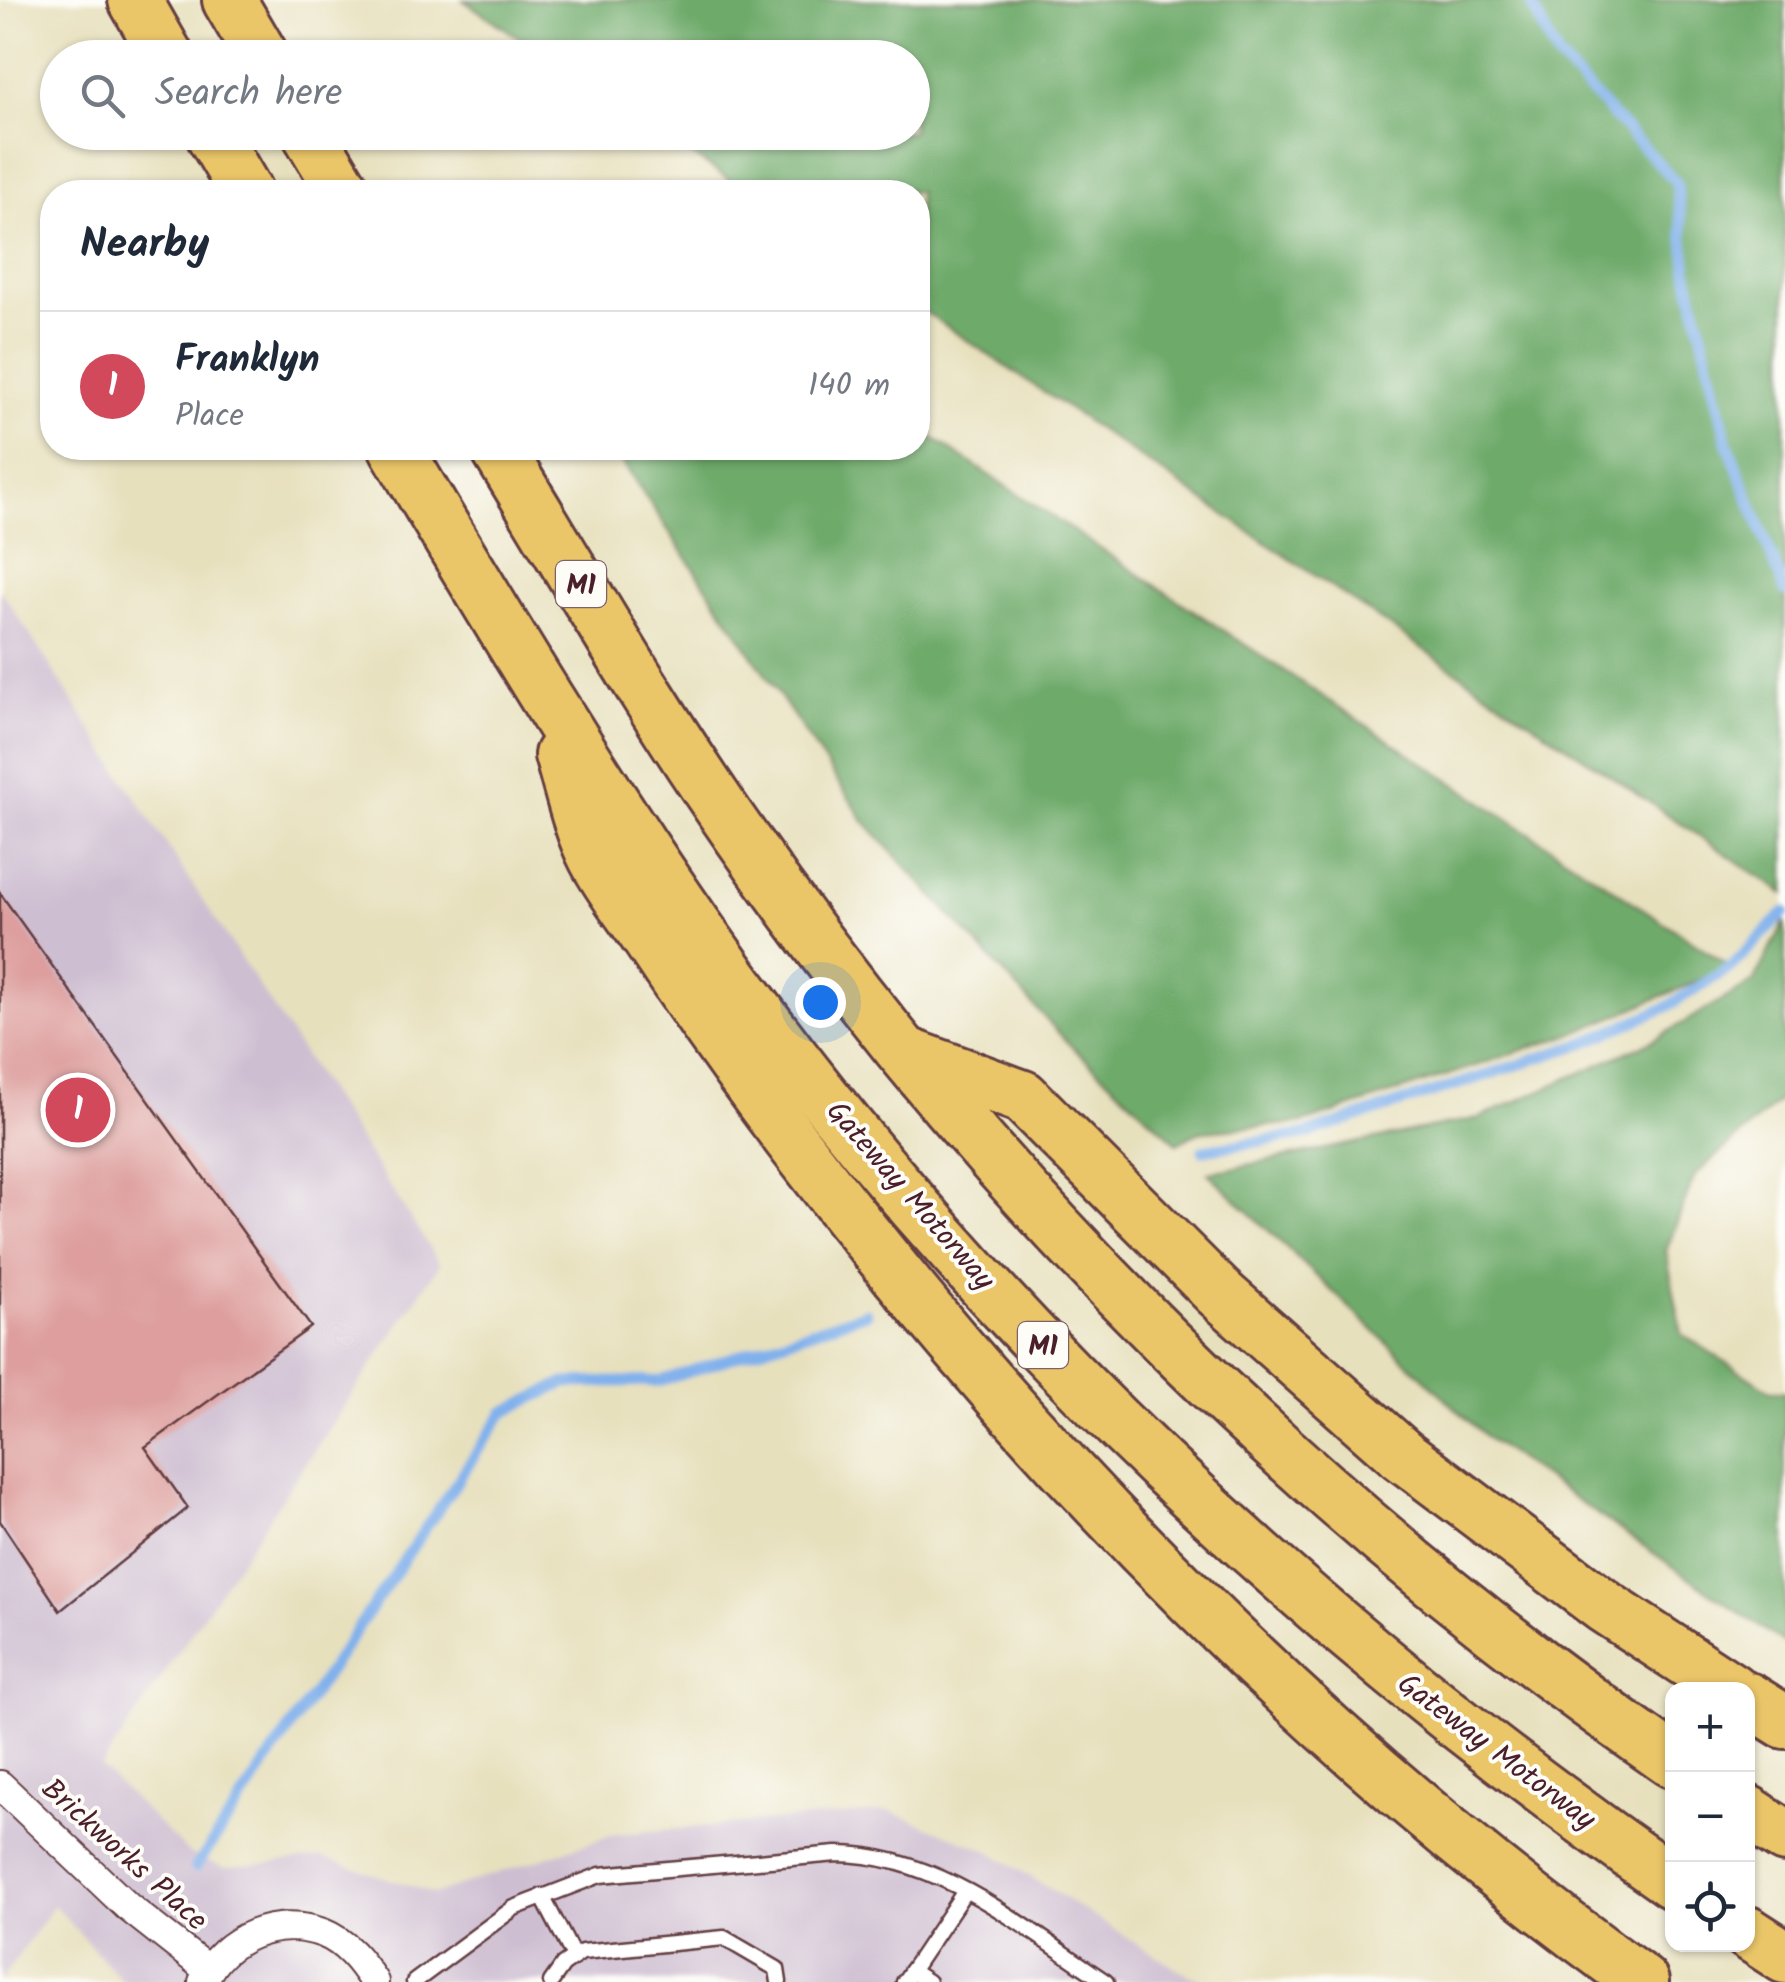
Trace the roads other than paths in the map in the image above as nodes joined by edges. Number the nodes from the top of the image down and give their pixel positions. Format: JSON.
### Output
{"nodes":[{"id":1,"x":134,"y":0,"type":"edge"},
{"id":2,"x":229,"y":0,"type":"edge"},
{"id":3,"x":157,"y":40,"type":"edge"},
{"id":4,"x":252,"y":40,"type":"edge"},
{"id":5,"x":222,"y":150,"type":"edge"},
{"id":6,"x":319,"y":150,"type":"edge"},
{"id":7,"x":239,"y":180,"type":"edge"},
{"id":8,"x":337,"y":180,"type":"edge"},
{"id":9,"x":403,"y":460,"type":"edge"},
{"id":10,"x":504,"y":460,"type":"edge"},
{"id":11,"x":539,"y":689,"type":"junction"},
{"id":12,"x":906,"y":1054,"type":"junction"},
{"id":13,"x":1720,"y":1682,"type":"edge"},
{"id":14,"x":1755,"y":1703,"type":"edge"},
{"id":15,"x":1785,"y":1722,"type":"edge"},
{"id":16,"x":1665,"y":1756,"type":"edge"},
{"id":17,"x":0,"y":1785,"type":"edge"},
{"id":18,"x":1755,"y":1817,"type":"edge"},
{"id":19,"x":1785,"y":1836,"type":"edge"},
{"id":20,"x":1665,"y":1877,"type":"edge"},
{"id":21,"x":964,"y":1891,"type":"junction"},
{"id":22,"x":542,"y":1896,"type":"junction"},
{"id":23,"x":1755,"y":1937,"type":"edge"},
{"id":24,"x":573,"y":1956,"type":"junction"},
{"id":25,"x":1785,"y":1956,"type":"edge"},
{"id":26,"x":205,"y":1976,"type":"edge"},
{"id":27,"x":908,"y":1976,"type":"edge"},
{"id":28,"x":374,"y":1982,"type":"edge"},
{"id":29,"x":414,"y":1982,"type":"edge"},
{"id":30,"x":551,"y":1982,"type":"edge"},
{"id":31,"x":779,"y":1982,"type":"edge"},
{"id":32,"x":928,"y":1982,"type":"edge"},
{"id":33,"x":1106,"y":1982,"type":"edge"},
{"id":34,"x":1642,"y":1982,"type":"edge"}],
"edges":[{"from":1,"to":3,"type":"highway"},
{"from":2,"to":4,"type":"highway"},
{"from":5,"to":7,"type":"highway"},
{"from":6,"to":8,"type":"highway"},
{"from":9,"to":11,"type":"highway","name":"Gateway Motorway","number":"M1"},
{"from":10,"to":12,"type":"highway","number":"M1"},
{"from":11,"to":20,"type":"highway","name":"Gateway Motorway","number":"M1"},
{"from":11,"to":34,"type":"highway"},
{"from":12,"to":13,"type":"highway"},
{"from":12,"to":16,"type":"highway","number":"M1"},
{"from":14,"to":15,"type":"highway"},
{"from":17,"to":26,"type":"street","name":"Brickworks Place"},
{"from":18,"to":19,"type":"highway"},
{"from":21,"to":22,"type":"lane"},
{"from":21,"to":27,"type":"lane"},
{"from":21,"to":33,"type":"lane"},
{"from":22,"to":24,"type":"lane"},
{"from":22,"to":29,"type":"lane"},
{"from":23,"to":25,"type":"highway"},
{"from":24,"to":30,"type":"lane"},
{"from":24,"to":31,"type":"lane"},
{"from":26,"to":28,"type":"street"},
{"from":27,"to":32,"type":"lane"}]}
